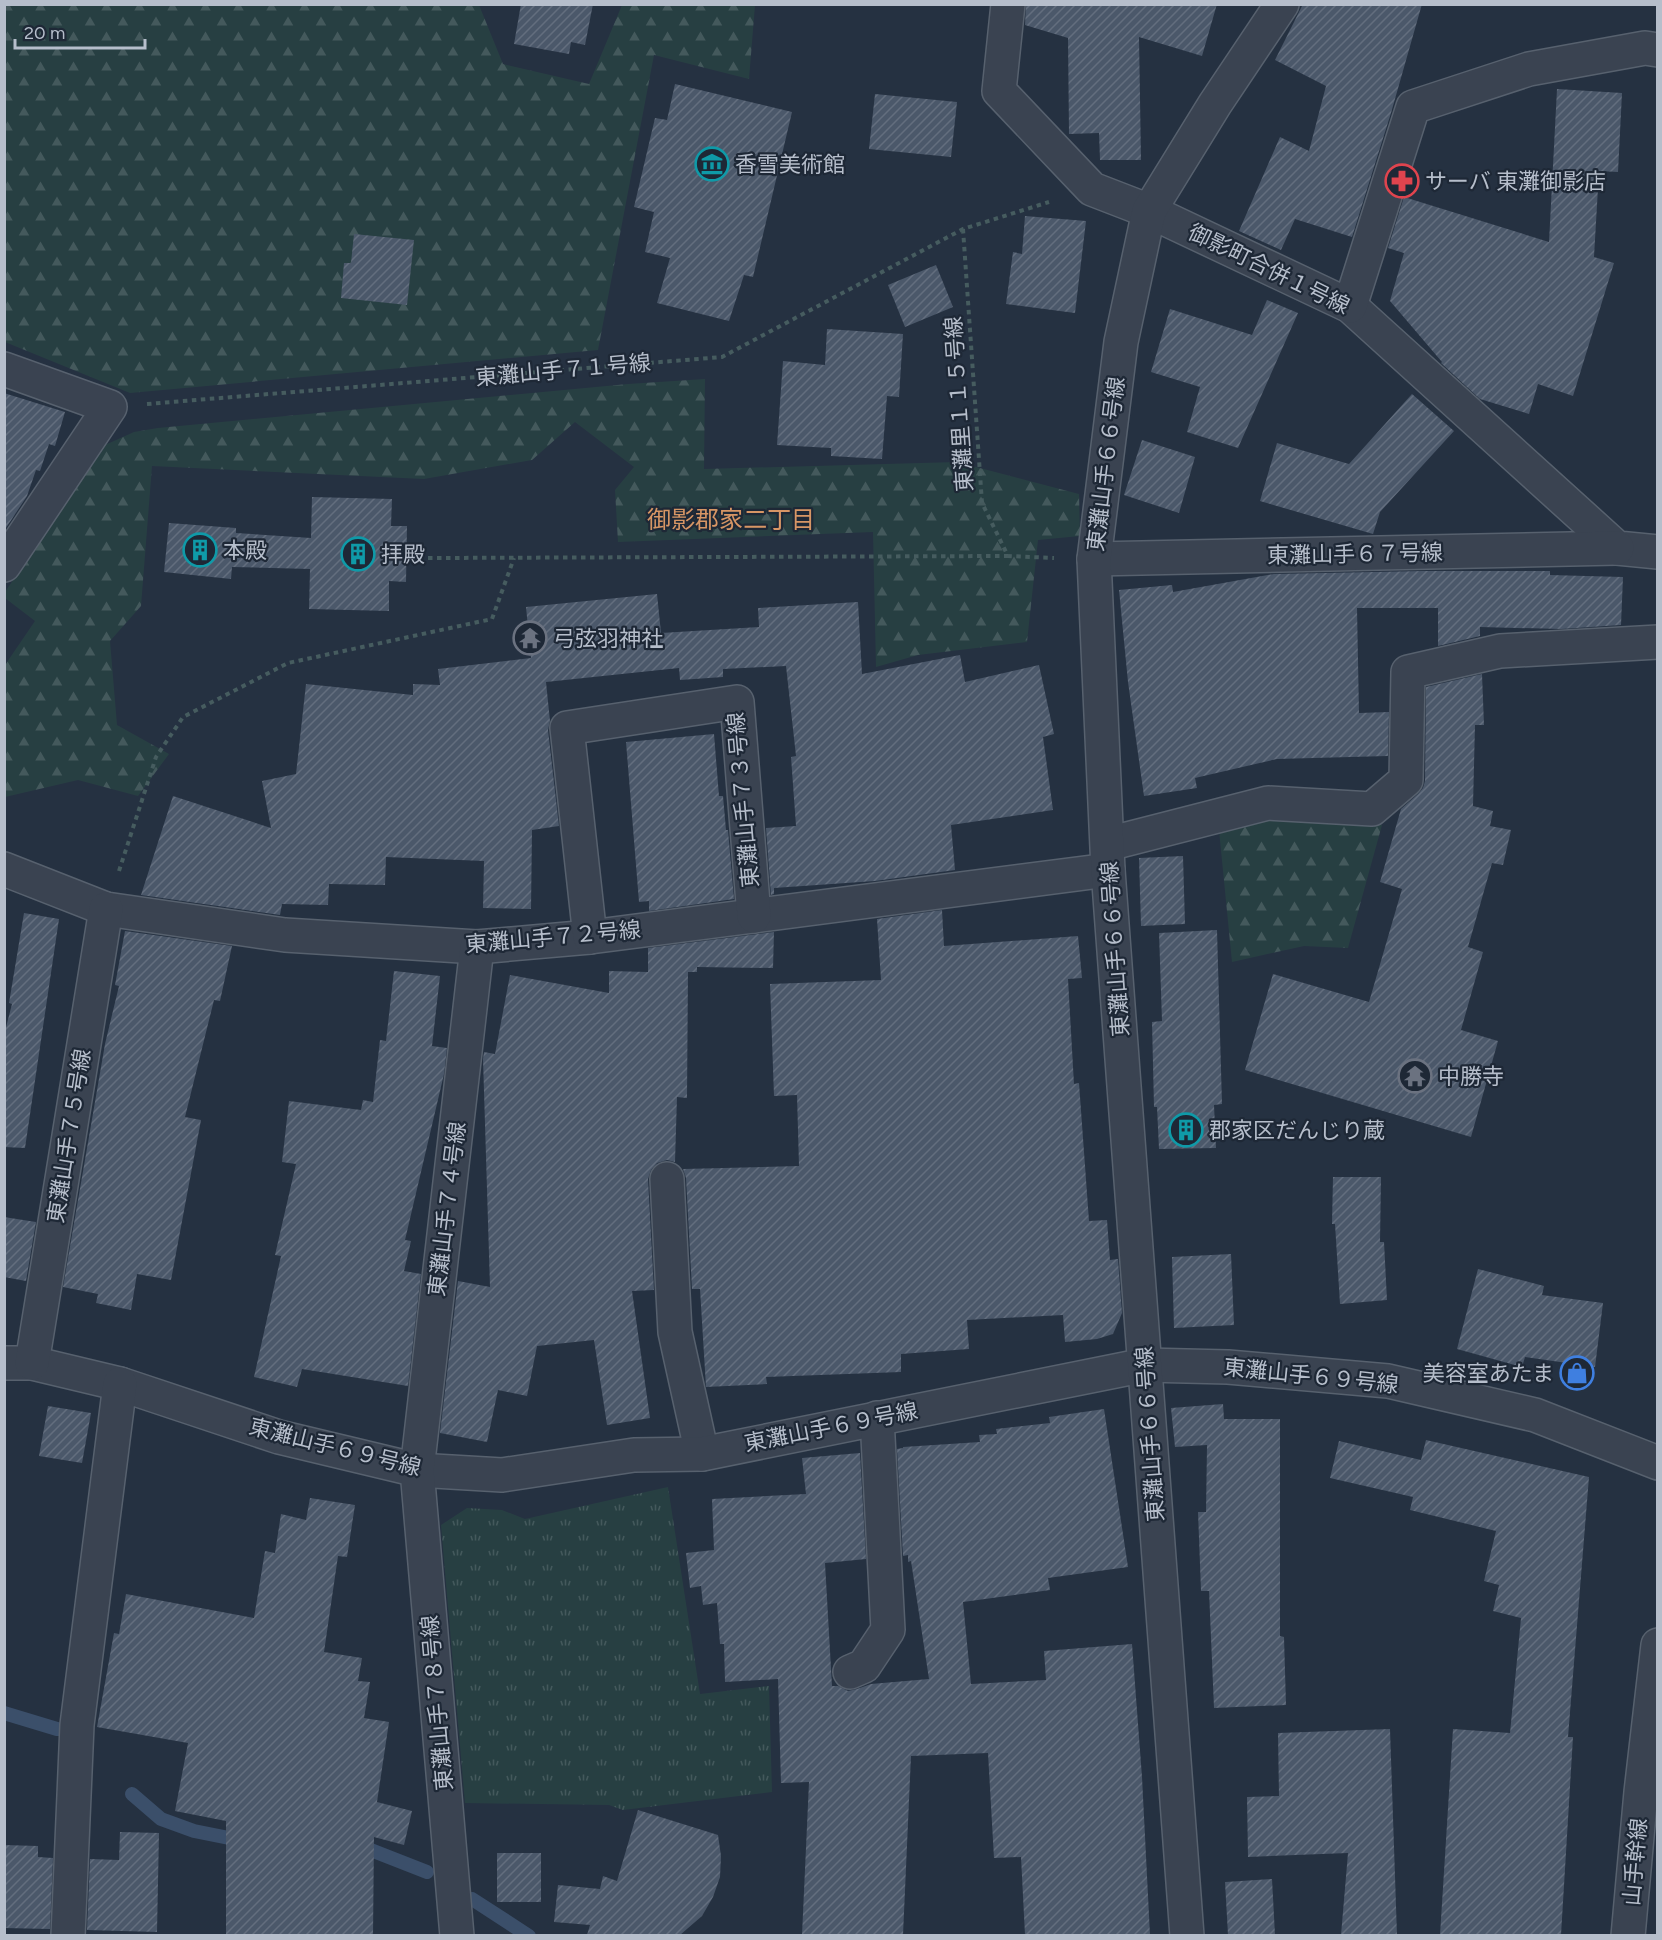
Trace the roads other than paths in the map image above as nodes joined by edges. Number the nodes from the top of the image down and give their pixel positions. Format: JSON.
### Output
{"nodes":[{"id":1,"x":1008,"y":4,"type":"edge"},
{"id":2,"x":1282,"y":4,"type":"edge"},
{"id":3,"x":1658,"y":50,"type":"edge"},
{"id":4,"x":1149,"y":211,"type":"junction"},
{"id":5,"x":1350,"y":306,"type":"junction"},
{"id":6,"x":4,"y":369,"type":"edge"},
{"id":7,"x":1617,"y":548,"type":"junction"},
{"id":8,"x":1658,"y":552,"type":"edge"},
{"id":9,"x":1094,"y":559,"type":"junction"},
{"id":10,"x":4,"y":565,"type":"edge"},
{"id":11,"x":1658,"y":642,"type":"edge"},
{"id":12,"x":1108,"y":857,"type":"junction"},
{"id":13,"x":4,"y":869,"type":"edge"},
{"id":14,"x":106,"y":909,"type":"junction"},
{"id":15,"x":754,"y":916,"type":"junction"},
{"id":16,"x":590,"y":936,"type":"junction"},
{"id":17,"x":477,"y":947,"type":"junction"},
{"id":18,"x":667,"y":1179,"type":"dead end"},
{"id":19,"x":18,"y":1363,"type":"edge"},
{"id":20,"x":1145,"y":1365,"type":"junction"},
{"id":21,"x":120,"y":1384,"type":"junction"},
{"id":22,"x":877,"y":1418,"type":"junction"},
{"id":23,"x":702,"y":1454,"type":"junction"},
{"id":24,"x":1658,"y":1463,"type":"edge"},
{"id":25,"x":417,"y":1470,"type":"junction"},
{"id":26,"x":1658,"y":1645,"type":"edge"},
{"id":27,"x":850,"y":1672,"type":"dead end"},
{"id":28,"x":68,"y":1935,"type":"edge"},
{"id":29,"x":456,"y":1935,"type":"edge"},
{"id":30,"x":1187,"y":1935,"type":"edge"},
{"id":31,"x":1628,"y":1935,"type":"edge"}],
"edges":[{"from":1,"to":4,"type":"street","name":"御影町合併１号線"},
{"from":2,"to":4,"type":"street","name":"東灘山手６６号線"},
{"from":3,"to":5,"type":"street"},
{"from":4,"to":5,"type":"street","name":"御影町合併１号線"},
{"from":4,"to":9,"type":"street","name":"東灘山手６６号線"},
{"from":5,"to":7,"type":"street","name":"御影町合併１号線"},
{"from":6,"to":10,"type":"street"},
{"from":7,"to":8,"type":"street"},
{"from":7,"to":9,"type":"street","name":"東灘山手６７号線"},
{"from":9,"to":12,"type":"street","name":"東灘山手６６号線"},
{"from":11,"to":12,"type":"street","name":"東灘山手７２号線"},
{"from":12,"to":15,"type":"street","name":"東灘山手７２号線"},
{"from":12,"to":20,"type":"street","name":"東灘山手６６号線"},
{"from":13,"to":14,"type":"street","name":"東灘山手７２号線"},
{"from":14,"to":17,"type":"street","name":"東灘山手７２号線"},
{"from":14,"to":19,"type":"street","name":"東灘山手７５号線"},
{"from":15,"to":16,"type":"street","name":"東灘山手７２号線"},
{"from":15,"to":16,"type":"street","name":"東灘山手７３号線"},
{"from":16,"to":17,"type":"street","name":"東灘山手７２号線"},
{"from":17,"to":25,"type":"street","name":"東灘山手７４号線"},
{"from":18,"to":23,"type":"street"},
{"from":19,"to":21,"type":"street","name":"東灘山手６９号線"},
{"from":20,"to":22,"type":"street","name":"東灘山手６９号線"},
{"from":20,"to":24,"type":"street","name":"東灘山手６９号線"},
{"from":20,"to":30,"type":"street","name":"東灘山手６６号線"},
{"from":21,"to":25,"type":"street","name":"東灘山手６９号線"},
{"from":21,"to":28,"type":"street"},
{"from":22,"to":23,"type":"street","name":"東灘山手６９号線"},
{"from":22,"to":27,"type":"street"},
{"from":23,"to":25,"type":"street","name":"東灘山手６９号線"},
{"from":25,"to":29,"type":"street","name":"東灘山手７８号線"},
{"from":26,"to":31,"type":"street","name":"山手幹線"}]}
